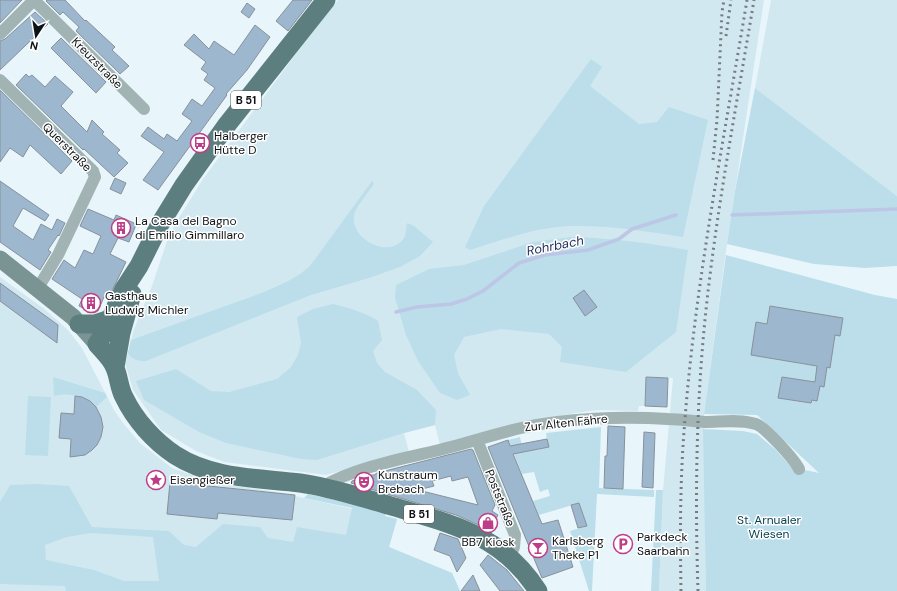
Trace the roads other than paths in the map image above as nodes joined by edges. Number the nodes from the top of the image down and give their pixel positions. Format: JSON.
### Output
{"nodes":[{"id":1,"x":34,"y":0,"type":"edge"},
{"id":2,"x":326,"y":0,"type":"edge"},
{"id":3,"x":0,"y":34,"type":"edge"},
{"id":4,"x":0,"y":80,"type":"edge"},
{"id":5,"x":144,"y":109,"type":"dead end"},
{"id":6,"x":0,"y":259,"type":"edge"},
{"id":7,"x":38,"y":288,"type":"junction"},
{"id":8,"x":79,"y":324,"type":"junction"},
{"id":9,"x":116,"y":326,"type":"junction"},
{"id":10,"x":97,"y":344,"type":"junction"},
{"id":11,"x":115,"y":367,"type":"junction"},
{"id":12,"x":477,"y":440,"type":"junction"},
{"id":13,"x":799,"y":469,"type":"dead end"},
{"id":14,"x":322,"y":487,"type":"junction"},
{"id":15,"x":510,"y":556,"type":"junction"},
{"id":16,"x":538,"y":591,"type":"edge"}],
"edges":[{"from":1,"to":3,"type":"street"},
{"from":1,"to":5,"type":"street","name":"Kreuzstraße"},
{"from":2,"to":9,"type":"main road","number":"B 51"},
{"from":4,"to":7,"type":"street","name":"Querstraße"},
{"from":6,"to":7,"type":"main road"},
{"from":7,"to":8,"type":"main road"},
{"from":8,"to":9,"type":"main road"},
{"from":8,"to":10,"type":"main road"},
{"from":9,"to":10,"type":"main road","number":"B 51"},
{"from":9,"to":11,"type":"main road","number":"B 51"},
{"from":10,"to":11,"type":"main road","number":"B 51"},
{"from":11,"to":14,"type":"main road","number":"B 51"},
{"from":12,"to":13,"type":"street","name":"Zur Alten Fähre"},
{"from":12,"to":14,"type":"street","name":"Zur Alten Fähre"},
{"from":12,"to":15,"type":"street","name":"Poststraße"},
{"from":14,"to":15,"type":"main road","number":"B 51"},
{"from":15,"to":16,"type":"main road","number":"B 51"}]}
